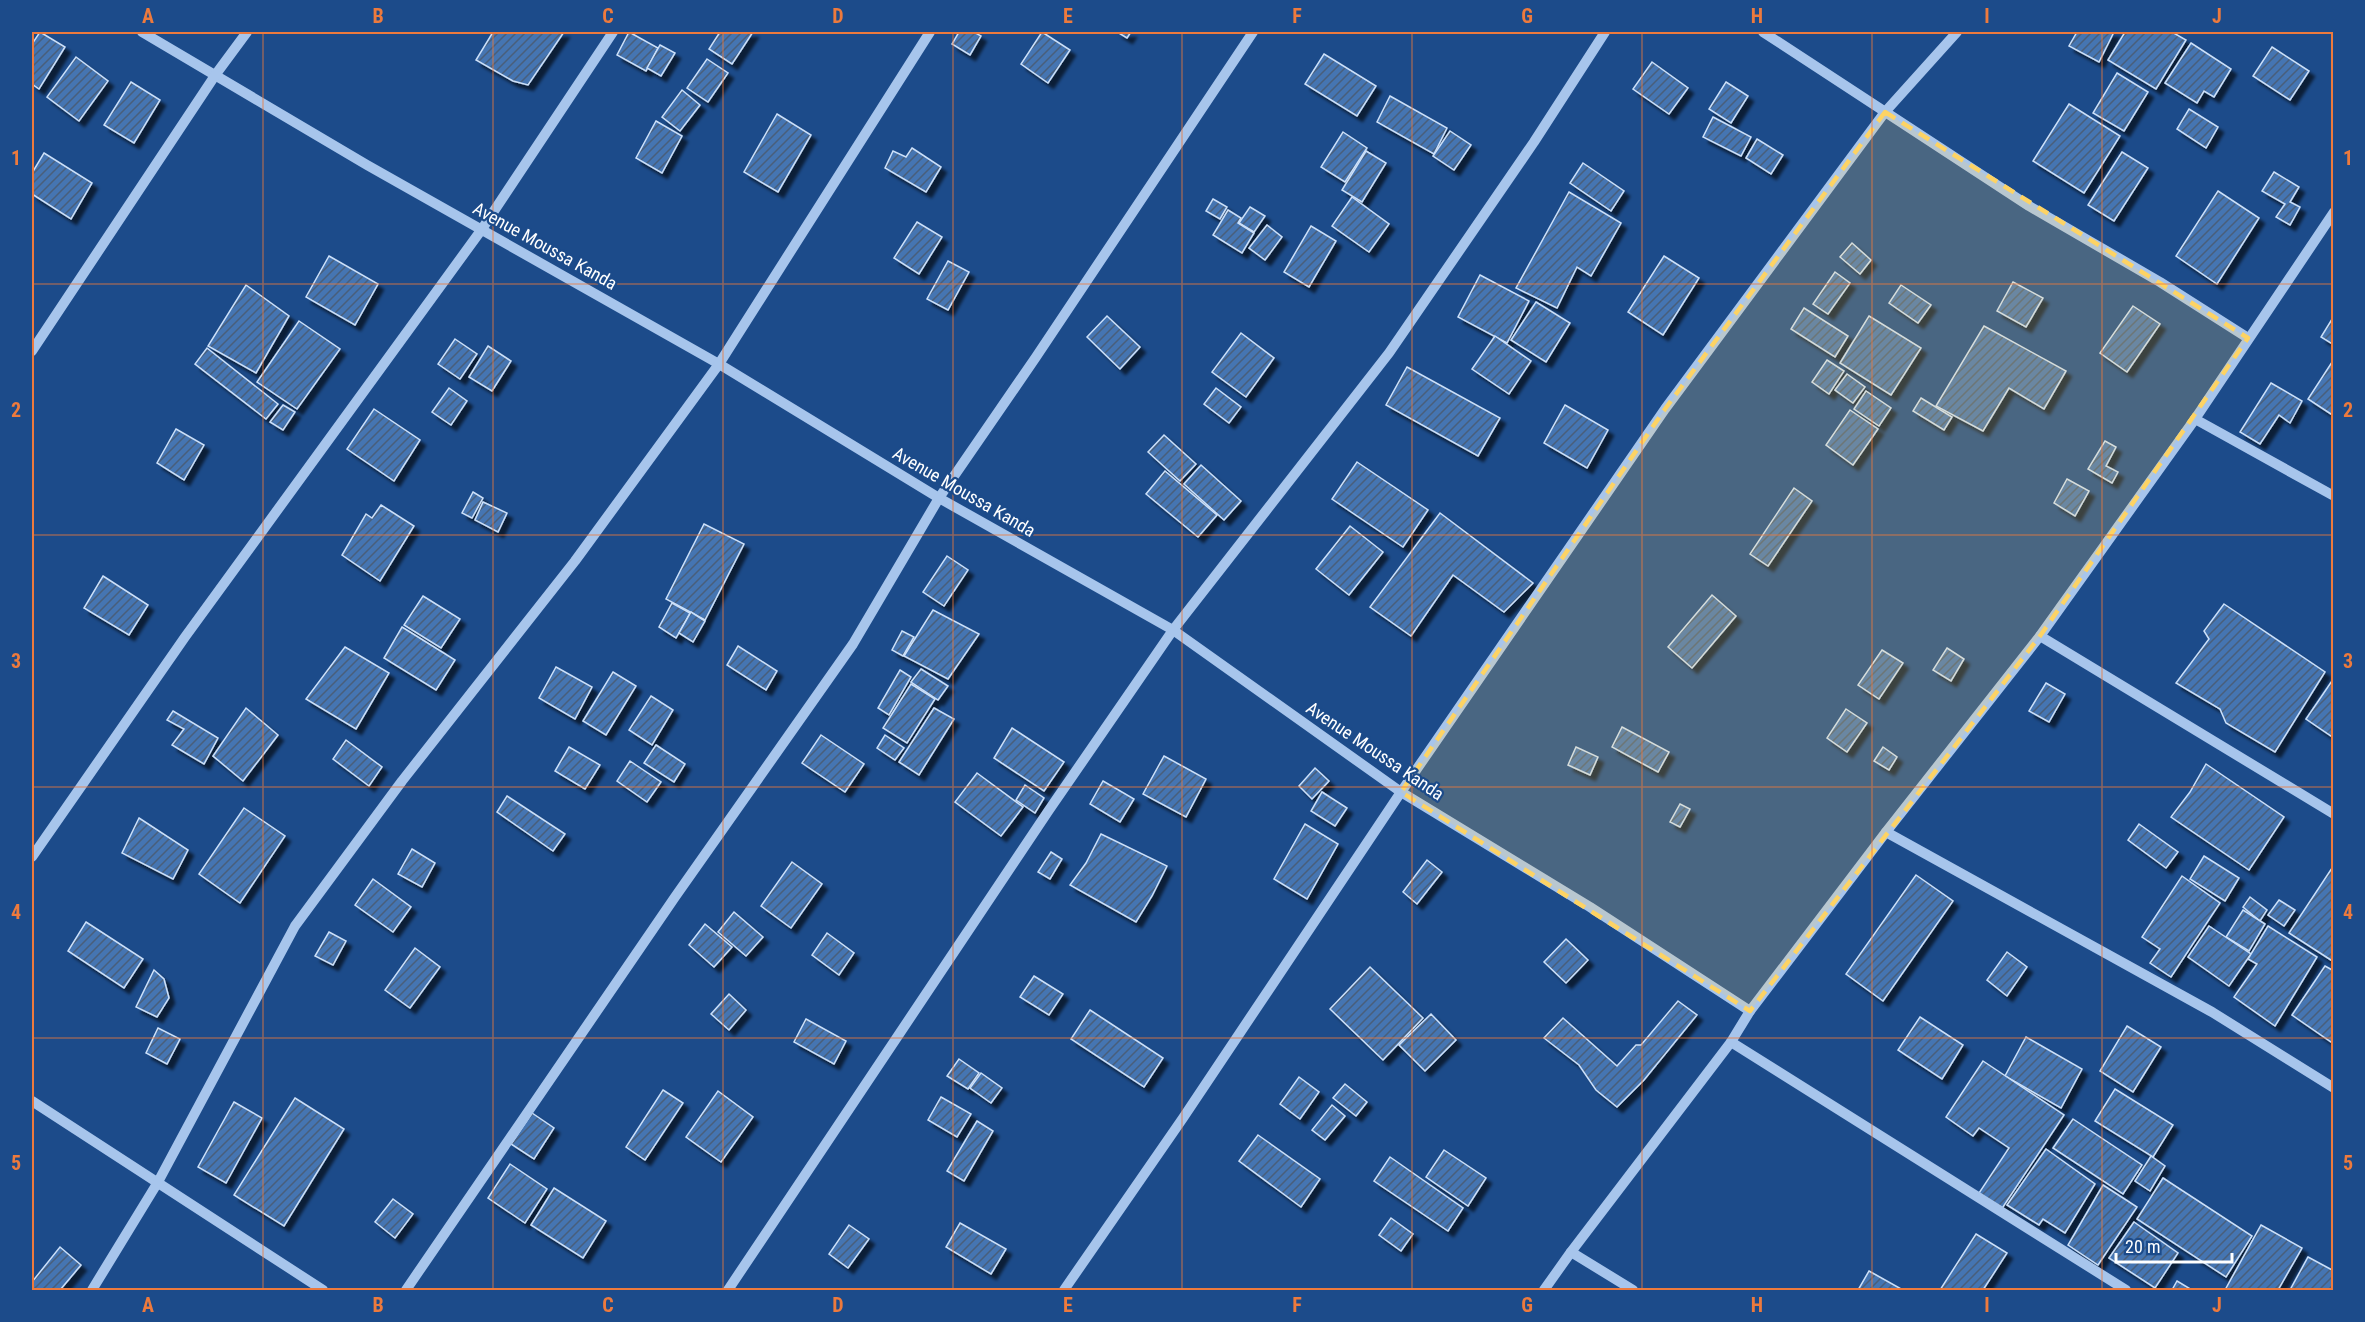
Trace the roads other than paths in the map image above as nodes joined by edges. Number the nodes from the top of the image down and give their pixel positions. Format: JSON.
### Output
{"nodes":[{"id":1,"x":142,"y":32,"type":"edge"},
{"id":2,"x":246,"y":32,"type":"edge"},
{"id":3,"x":613,"y":32,"type":"edge"},
{"id":4,"x":930,"y":32,"type":"edge"},
{"id":5,"x":1253,"y":32,"type":"edge"},
{"id":6,"x":1605,"y":32,"type":"edge"},
{"id":7,"x":1763,"y":32,"type":"edge"},
{"id":8,"x":1957,"y":32,"type":"edge"},
{"id":9,"x":216,"y":74,"type":"junction"},
{"id":10,"x":1885,"y":112,"type":"junction"},
{"id":11,"x":2334,"y":212,"type":"edge"},
{"id":12,"x":482,"y":229,"type":"junction"},
{"id":13,"x":2248,"y":338,"type":"junction"},
{"id":14,"x":32,"y":351,"type":"edge"},
{"id":15,"x":719,"y":363,"type":"junction"},
{"id":16,"x":2195,"y":419,"type":"junction"},
{"id":17,"x":2334,"y":496,"type":"edge"},
{"id":18,"x":939,"y":498,"type":"junction"},
{"id":19,"x":1173,"y":630,"type":"junction"},
{"id":20,"x":2040,"y":636,"type":"junction"},
{"id":21,"x":1401,"y":792,"type":"junction"},
{"id":22,"x":2334,"y":814,"type":"edge"},
{"id":23,"x":1886,"y":832,"type":"junction"},
{"id":24,"x":32,"y":857,"type":"edge"},
{"id":25,"x":1750,"y":1011,"type":"junction"},
{"id":26,"x":1731,"y":1042,"type":"junction"},
{"id":27,"x":2334,"y":1088,"type":"edge"},
{"id":28,"x":32,"y":1101,"type":"edge"},
{"id":29,"x":158,"y":1182,"type":"junction"},
{"id":30,"x":1571,"y":1252,"type":"junction"},
{"id":31,"x":92,"y":1290,"type":"edge"},
{"id":32,"x":323,"y":1290,"type":"edge"},
{"id":33,"x":406,"y":1290,"type":"edge"},
{"id":34,"x":728,"y":1290,"type":"edge"},
{"id":35,"x":1064,"y":1290,"type":"edge"},
{"id":36,"x":1544,"y":1290,"type":"edge"},
{"id":37,"x":1633,"y":1290,"type":"edge"},
{"id":38,"x":2126,"y":1290,"type":"edge"}],
"edges":[{"from":1,"to":9,"type":"street","name":"Avenue Moussa Kanda"},
{"from":2,"to":9,"type":"street"},
{"from":3,"to":12,"type":"street"},
{"from":4,"to":15,"type":"street"},
{"from":5,"to":18,"type":"street"},
{"from":6,"to":19,"type":"street"},
{"from":7,"to":10,"type":"street"},
{"from":8,"to":10,"type":"street"},
{"from":9,"to":12,"type":"street","name":"Avenue Moussa Kanda"},
{"from":9,"to":14,"type":"street"},
{"from":10,"to":13,"type":"street"},
{"from":10,"to":21,"type":"street"},
{"from":11,"to":13,"type":"street"},
{"from":12,"to":15,"type":"street","name":"Avenue Moussa Kanda"},
{"from":12,"to":24,"type":"street"},
{"from":13,"to":16,"type":"street"},
{"from":15,"to":18,"type":"street","name":"Avenue Moussa Kanda"},
{"from":15,"to":29,"type":"street"},
{"from":16,"to":17,"type":"street"},
{"from":16,"to":20,"type":"street"},
{"from":18,"to":19,"type":"street","name":"Avenue Moussa Kanda"},
{"from":18,"to":33,"type":"street"},
{"from":19,"to":21,"type":"street","name":"Avenue Moussa Kanda"},
{"from":19,"to":34,"type":"street"},
{"from":20,"to":22,"type":"street"},
{"from":20,"to":23,"type":"street"},
{"from":21,"to":25,"type":"street","name":"Avenue Moussa Kanda"},
{"from":21,"to":35,"type":"street"},
{"from":23,"to":25,"type":"street"},
{"from":23,"to":27,"type":"street"},
{"from":25,"to":26,"type":"street"},
{"from":26,"to":30,"type":"street"},
{"from":26,"to":38,"type":"street"},
{"from":28,"to":29,"type":"street"},
{"from":29,"to":31,"type":"street"},
{"from":29,"to":32,"type":"street"},
{"from":30,"to":36,"type":"street"},
{"from":30,"to":37,"type":"street"}]}
